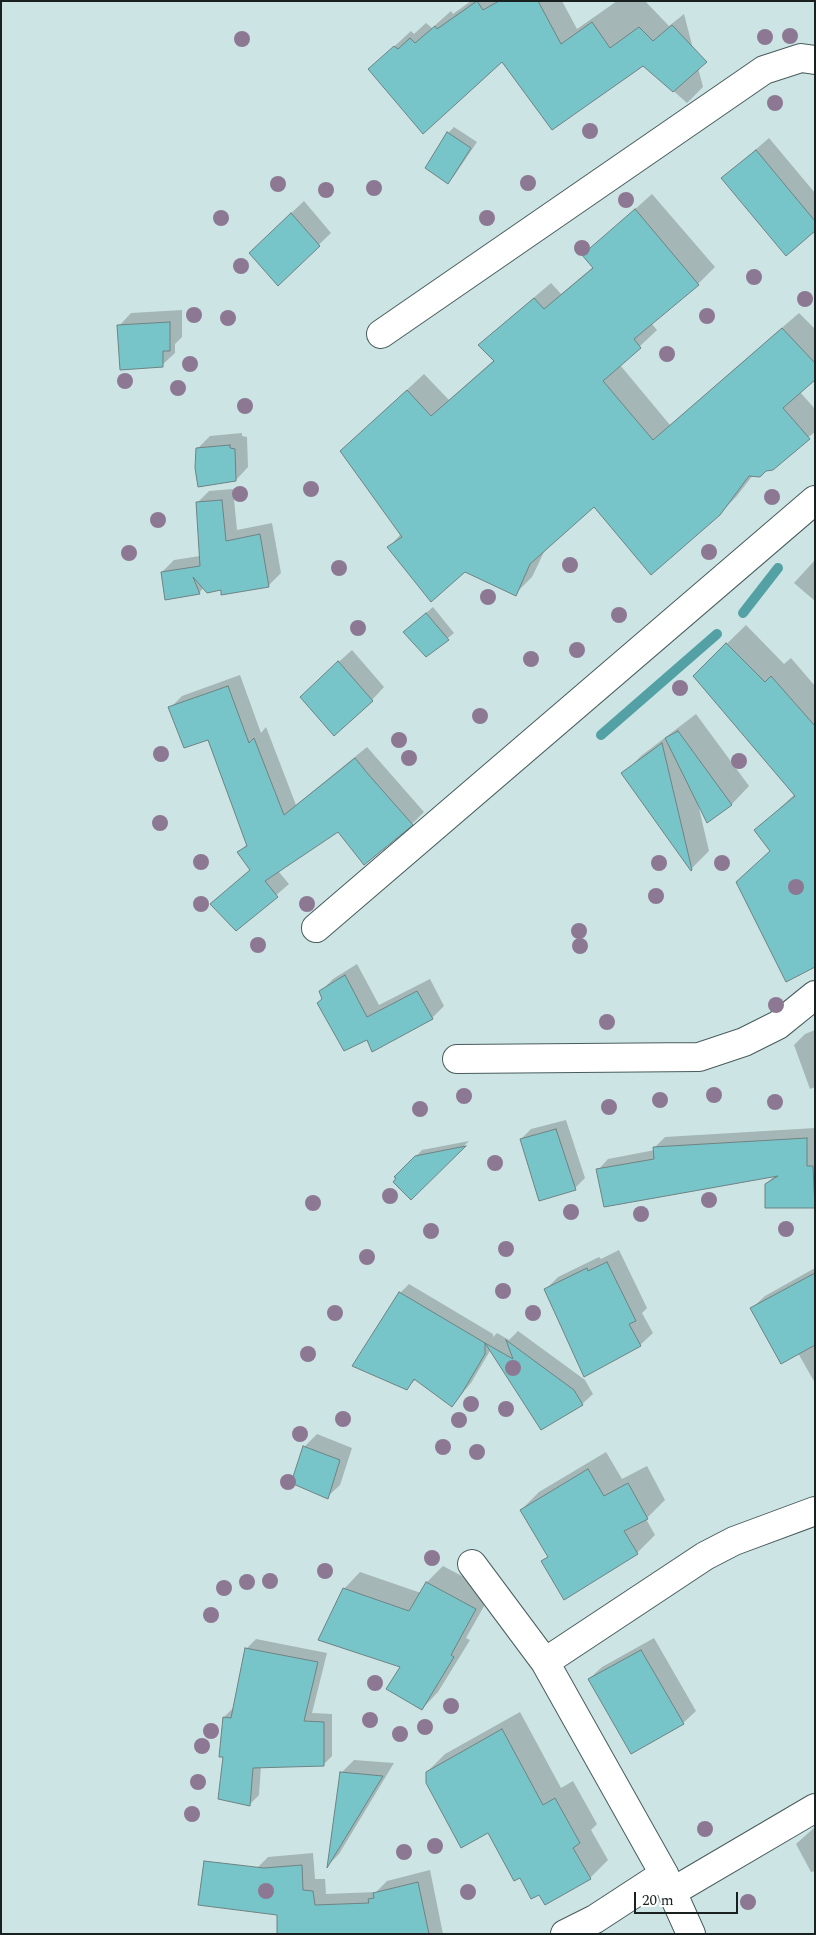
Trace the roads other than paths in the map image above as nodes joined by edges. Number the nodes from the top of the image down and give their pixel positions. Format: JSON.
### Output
{"nodes":[{"id":1,"x":815,"y":60,"type":"edge"},
{"id":2,"x":381,"y":334,"type":"dead end"},
{"id":3,"x":815,"y":500,"type":"edge"},
{"id":4,"x":316,"y":928,"type":"dead end"},
{"id":5,"x":815,"y":995,"type":"edge"},
{"id":6,"x":457,"y":1059,"type":"dead end"},
{"id":7,"x":815,"y":1511,"type":"edge"},
{"id":8,"x":472,"y":1564,"type":"dead end"},
{"id":9,"x":545,"y":1662,"type":"junction"},
{"id":10,"x":815,"y":1808,"type":"edge"},
{"id":11,"x":668,"y":1883,"type":"junction"},
{"id":12,"x":566,"y":1934,"type":"edge"},
{"id":13,"x":691,"y":1934,"type":"edge"}],
"edges":[{"from":1,"to":2,"type":"street"},
{"from":3,"to":4,"type":"street"},
{"from":5,"to":6,"type":"street"},
{"from":7,"to":9,"type":"street"},
{"from":8,"to":9,"type":"street"},
{"from":9,"to":11,"type":"street"},
{"from":10,"to":11,"type":"street"},
{"from":11,"to":12,"type":"street"},
{"from":11,"to":13,"type":"street"}]}
